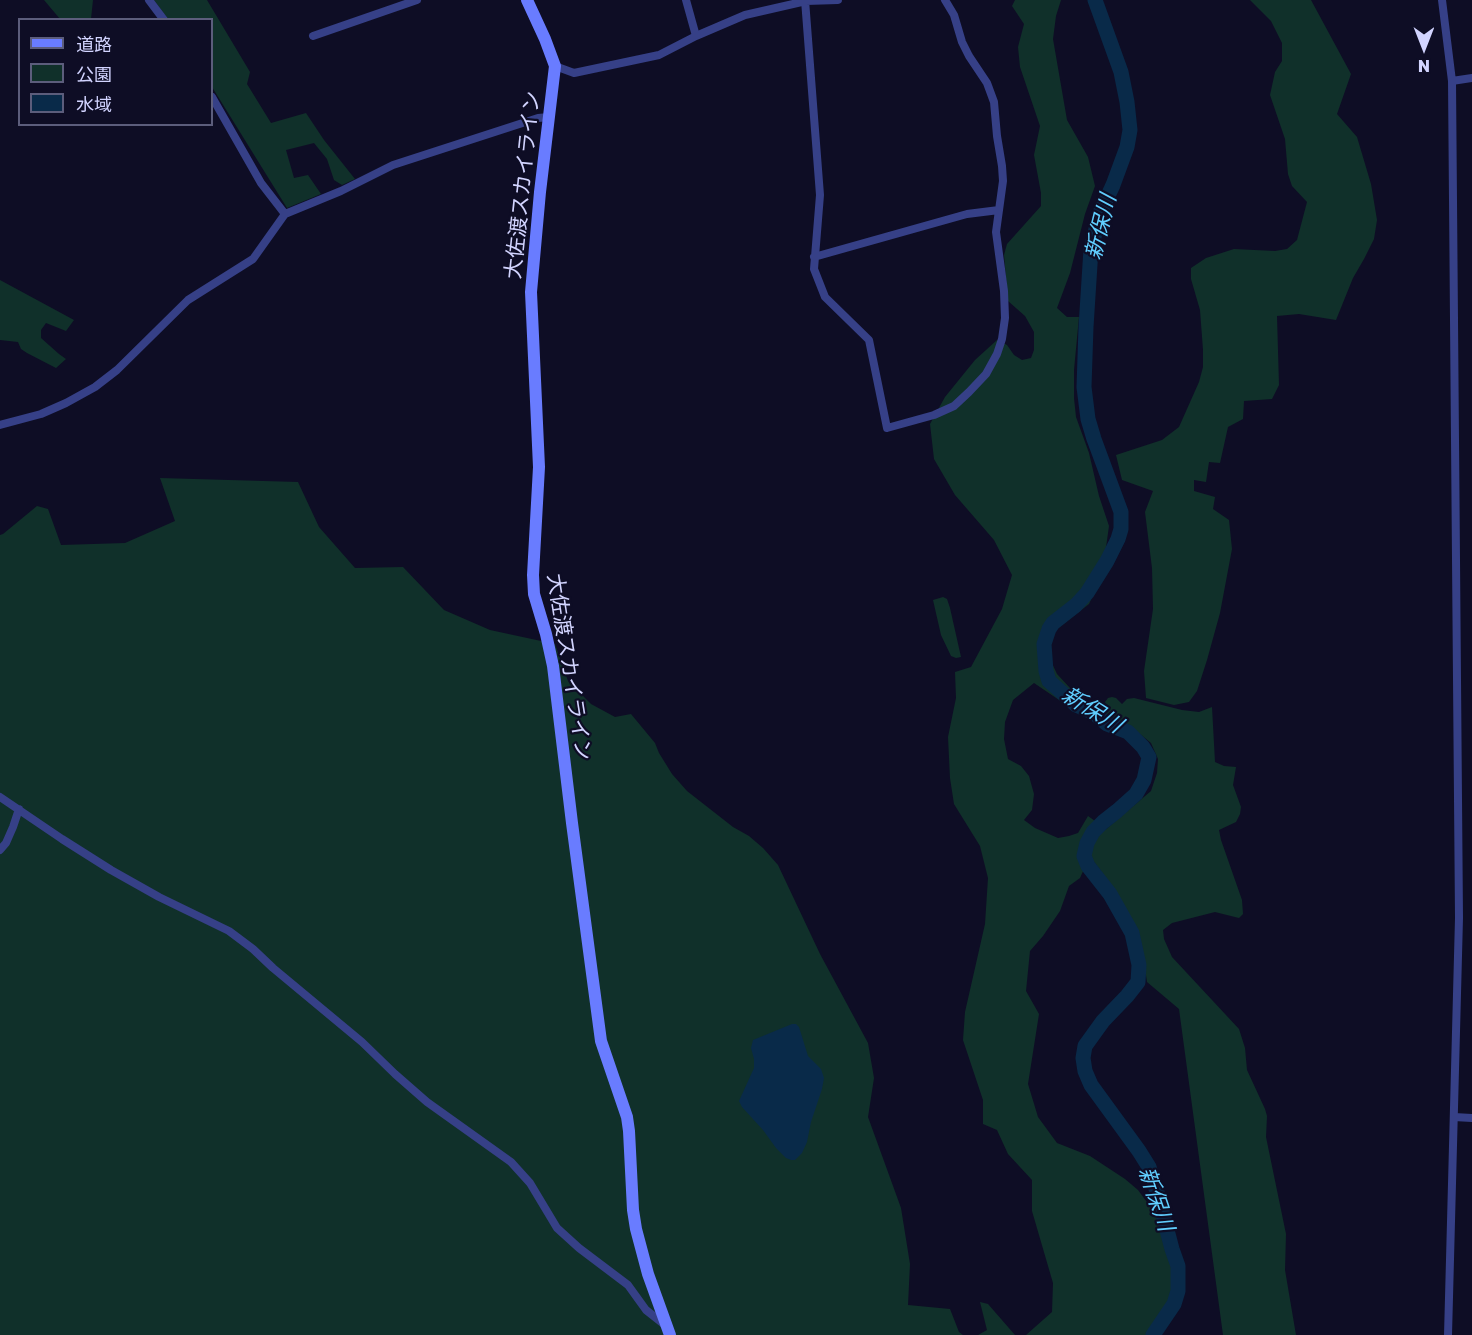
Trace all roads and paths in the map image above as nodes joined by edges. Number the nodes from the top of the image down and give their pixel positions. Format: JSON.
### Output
{"nodes":[{"id":1,"x":149,"y":0,"type":"edge"},
{"id":2,"x":417,"y":0,"type":"edge"},
{"id":3,"x":527,"y":0,"type":"edge"},
{"id":4,"x":686,"y":0,"type":"edge"},
{"id":5,"x":838,"y":0,"type":"edge"},
{"id":6,"x":945,"y":0,"type":"edge"},
{"id":7,"x":1442,"y":0,"type":"edge"},
{"id":8,"x":806,"y":1,"type":"edge"},
{"id":9,"x":162,"y":18,"type":"edge"},
{"id":10,"x":313,"y":36,"type":"dead end"},
{"id":11,"x":696,"y":36,"type":"junction"},
{"id":12,"x":555,"y":66,"type":"junction"},
{"id":13,"x":1472,"y":78,"type":"edge"},
{"id":14,"x":1452,"y":81,"type":"junction"},
{"id":15,"x":213,"y":99,"type":"edge"},
{"id":16,"x":549,"y":117,"type":"junction"},
{"id":17,"x":999,"y":210,"type":"junction"},
{"id":18,"x":285,"y":214,"type":"junction"},
{"id":19,"x":814,"y":257,"type":"junction"},
{"id":20,"x":0,"y":425,"type":"edge"},
{"id":21,"x":0,"y":797,"type":"edge"},
{"id":22,"x":19,"y":809,"type":"junction"},
{"id":23,"x":0,"y":850,"type":"edge"},
{"id":24,"x":1454,"y":1118,"type":"junction"},
{"id":25,"x":1472,"y":1118,"type":"edge"},
{"id":26,"x":669,"y":1331,"type":"edge"},
{"id":27,"x":1448,"y":1335,"type":"edge"}],
"edges":[{"from":1,"to":9,"type":"street"},
{"from":2,"to":10,"type":"street"},
{"from":3,"to":12,"type":"street","name":"大佐渡スカイライン"},
{"from":4,"to":11,"type":"street"},
{"from":5,"to":8,"type":"street"},
{"from":6,"to":17,"type":"street"},
{"from":7,"to":14,"type":"street"},
{"from":8,"to":11,"type":"street"},
{"from":8,"to":19,"type":"street"},
{"from":11,"to":12,"type":"street"},
{"from":12,"to":16,"type":"street","name":"大佐渡スカイライン"},
{"from":13,"to":14,"type":"street"},
{"from":14,"to":24,"type":"street"},
{"from":15,"to":18,"type":"street"},
{"from":16,"to":18,"type":"street"},
{"from":16,"to":26,"type":"street","name":"大佐渡スカイライン"},
{"from":17,"to":19,"type":"street"},
{"from":17,"to":19,"type":"street"},
{"from":18,"to":20,"type":"street"},
{"from":21,"to":22,"type":"street"},
{"from":22,"to":23,"type":"street"},
{"from":22,"to":26,"type":"street"},
{"from":24,"to":25,"type":"street"},
{"from":24,"to":27,"type":"street"}]}
